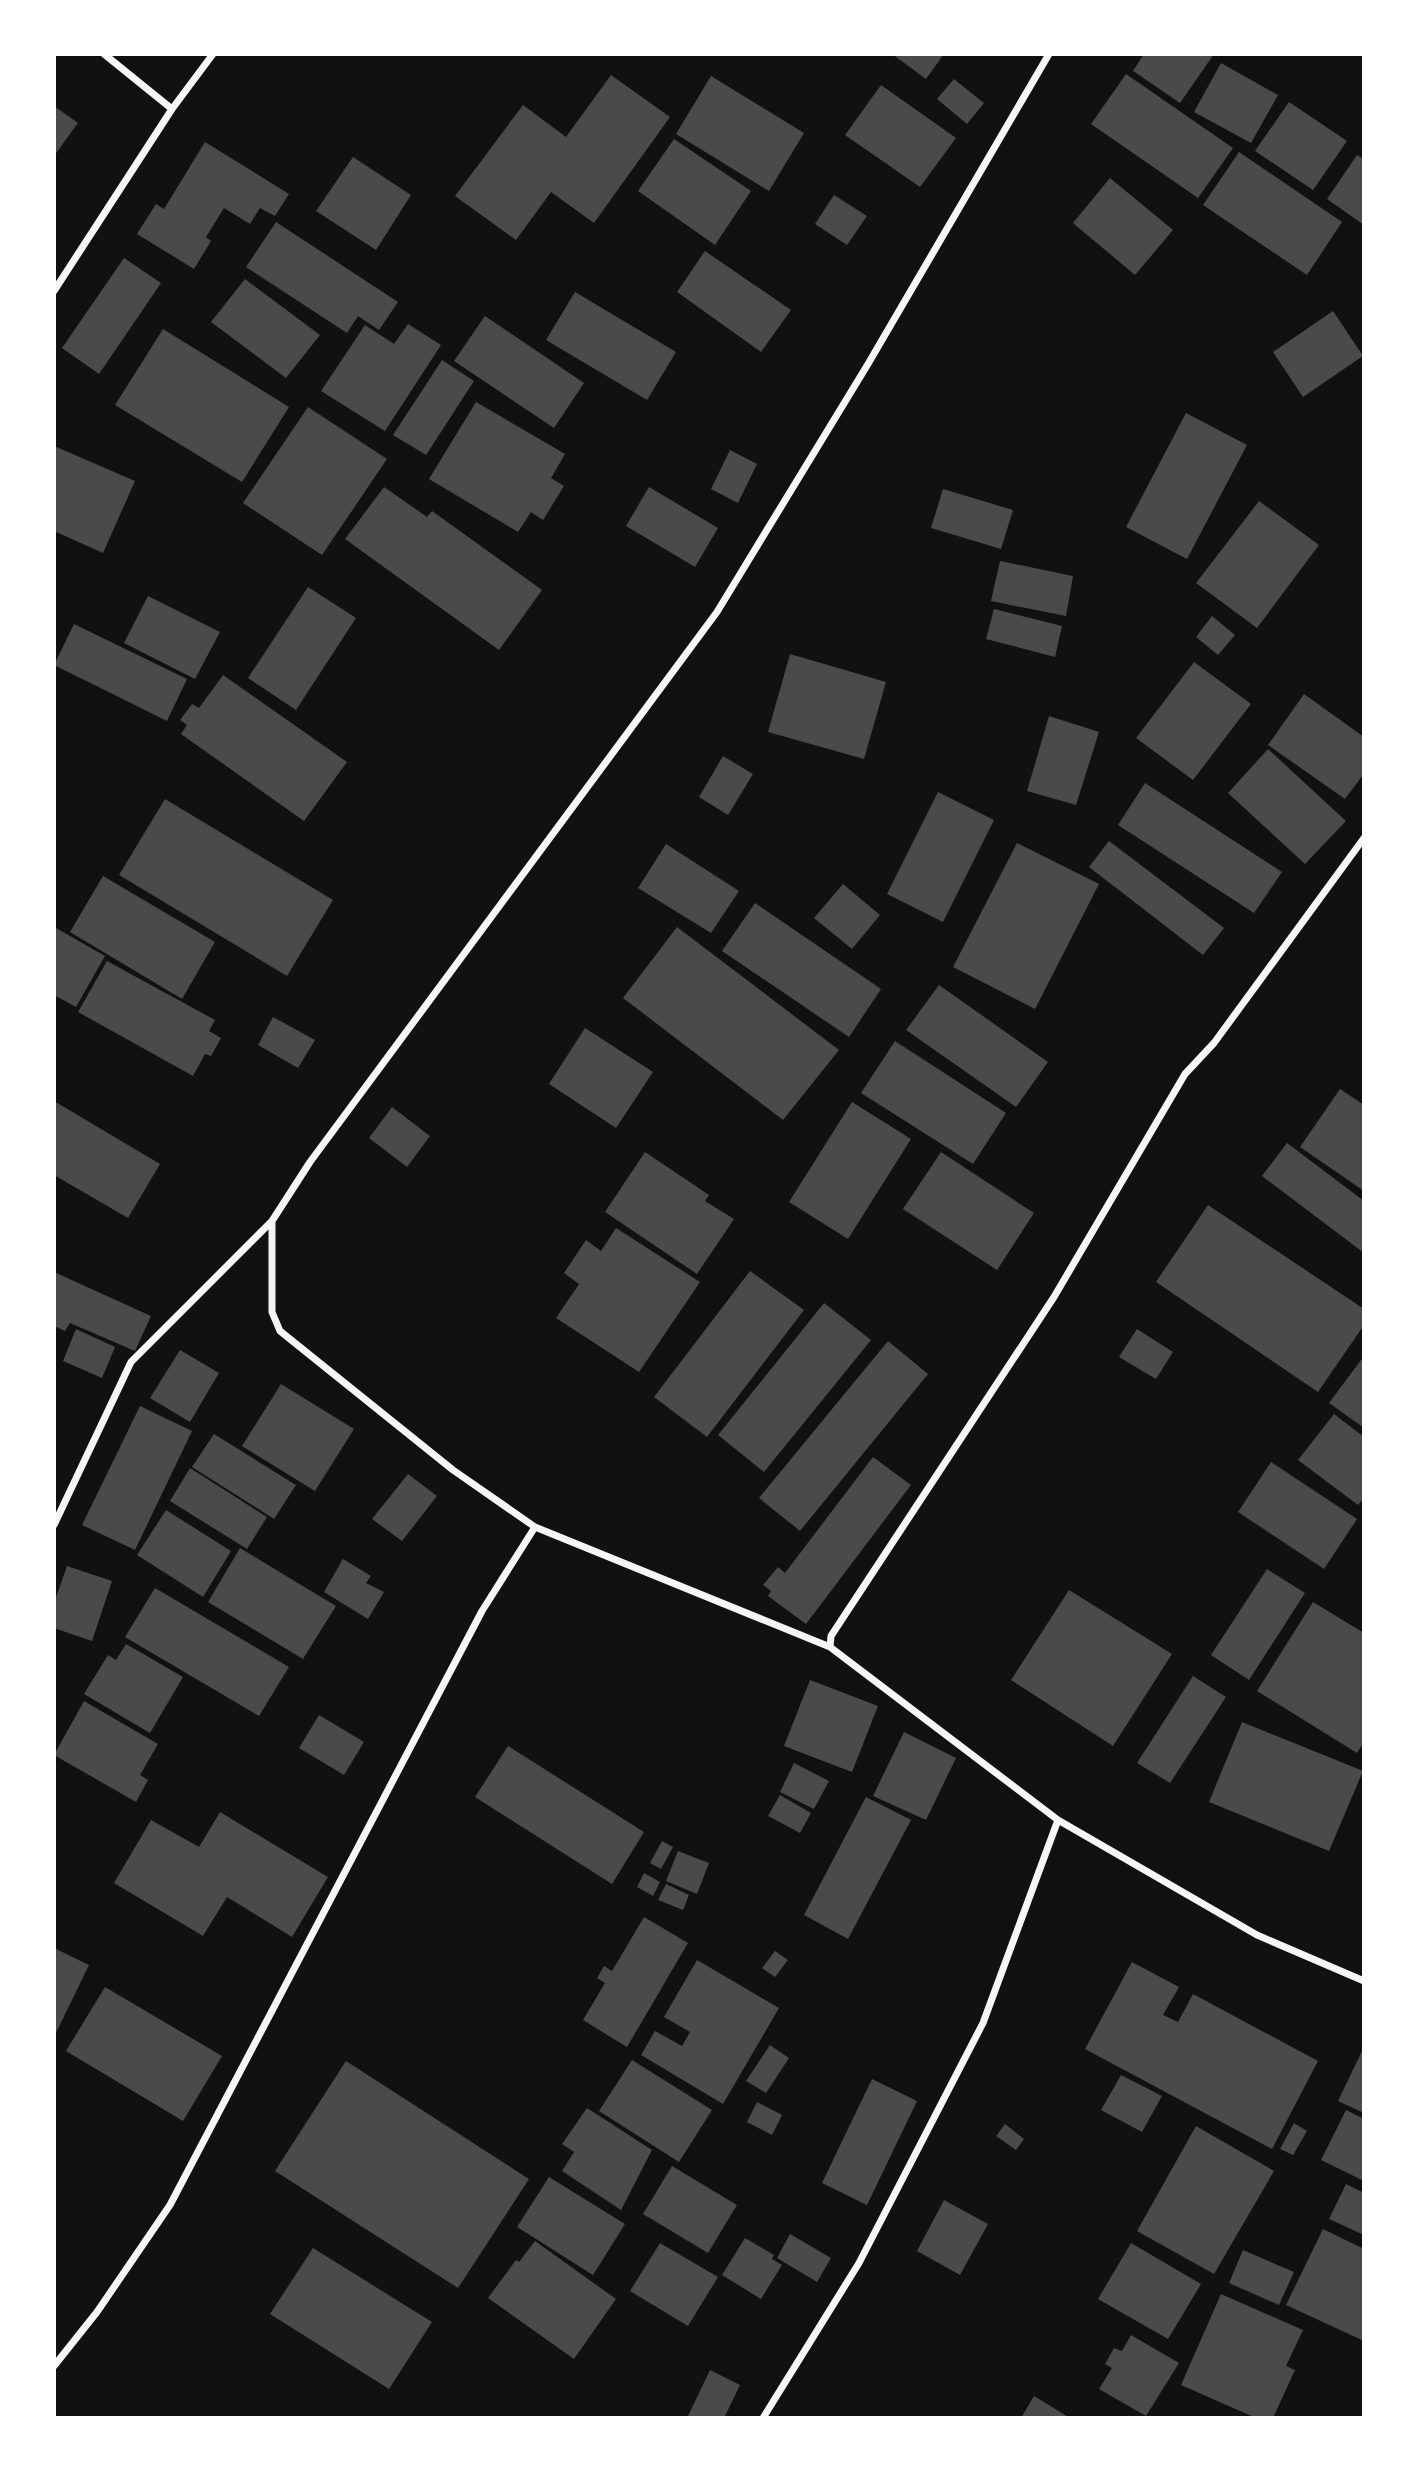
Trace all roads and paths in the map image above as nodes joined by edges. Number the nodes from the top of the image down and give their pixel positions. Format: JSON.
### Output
{"nodes":[{"id":1,"x":104,"y":54,"type":"edge"},
{"id":2,"x":213,"y":54,"type":"edge"},
{"id":3,"x":1049,"y":54,"type":"edge"},
{"id":4,"x":172,"y":109,"type":"junction"},
{"id":5,"x":54,"y":291,"type":"edge"},
{"id":6,"x":1364,"y":838,"type":"edge"},
{"id":7,"x":272,"y":1221,"type":"junction"},
{"id":8,"x":54,"y":1525,"type":"edge"},
{"id":9,"x":535,"y":1527,"type":"junction"},
{"id":10,"x":830,"y":1647,"type":"junction"},
{"id":11,"x":1058,"y":1820,"type":"junction"},
{"id":12,"x":1364,"y":1981,"type":"edge"},
{"id":13,"x":54,"y":2366,"type":"edge"},
{"id":14,"x":763,"y":2418,"type":"edge"}],
"edges":[{"from":1,"to":4,"type":"street"},
{"from":2,"to":4,"type":"street"},
{"from":3,"to":7,"type":"street"},
{"from":4,"to":5,"type":"street"},
{"from":6,"to":10,"type":"street"},
{"from":7,"to":8,"type":"street"},
{"from":7,"to":9,"type":"street"},
{"from":9,"to":10,"type":"street"},
{"from":9,"to":13,"type":"street"},
{"from":10,"to":11,"type":"street"},
{"from":11,"to":12,"type":"street"},
{"from":11,"to":14,"type":"street"}]}
